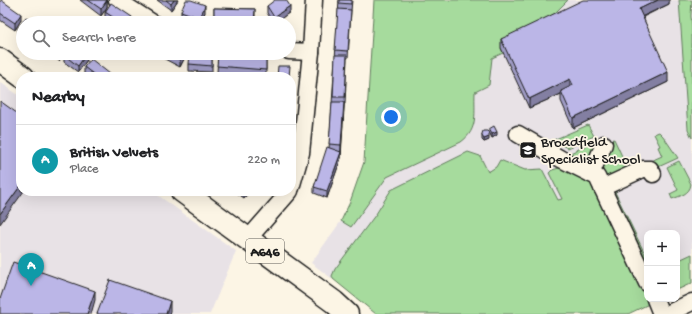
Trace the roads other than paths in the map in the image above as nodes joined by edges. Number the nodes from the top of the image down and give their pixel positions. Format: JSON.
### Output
{"nodes":[{"id":1,"x":117,"y":0,"type":"edge"},
{"id":2,"x":314,"y":0,"type":"edge"},
{"id":3,"x":142,"y":16,"type":"edge"},
{"id":4,"x":296,"y":51,"type":"edge"},
{"id":5,"x":311,"y":52,"type":"junction"},
{"id":6,"x":0,"y":60,"type":"edge"},
{"id":7,"x":16,"y":72,"type":"edge"},
{"id":8,"x":518,"y":134,"type":"dead end"},
{"id":9,"x":604,"y":144,"type":"dead end"},
{"id":10,"x":296,"y":170,"type":"edge"},
{"id":11,"x":592,"y":174,"type":"junction"},
{"id":12,"x":653,"y":174,"type":"dead end"},
{"id":13,"x":602,"y":188,"type":"junction"},
{"id":14,"x":189,"y":196,"type":"edge"},
{"id":15,"x":282,"y":196,"type":"edge"},
{"id":16,"x":248,"y":239,"type":"junction"},
{"id":17,"x":644,"y":277,"type":"edge"},
{"id":18,"x":656,"y":302,"type":"edge"},
{"id":19,"x":692,"y":302,"type":"edge"},
{"id":20,"x":347,"y":314,"type":"edge"},
{"id":21,"x":661,"y":314,"type":"edge"},
{"id":22,"x":667,"y":314,"type":"edge"}],
"edges":[{"from":1,"to":3,"type":"street"},
{"from":2,"to":5,"type":"street"},
{"from":4,"to":5,"type":"street"},
{"from":5,"to":10,"type":"street"},
{"from":6,"to":7,"type":"highway"},
{"from":8,"to":11,"type":"street"},
{"from":9,"to":11,"type":"street"},
{"from":11,"to":13,"type":"street"},
{"from":12,"to":13,"type":"street"},
{"from":13,"to":17,"type":"street"},
{"from":14,"to":16,"type":"highway","number":"A646"},
{"from":15,"to":16,"type":"street"},
{"from":16,"to":20,"type":"highway","number":"A646"},
{"from":18,"to":21,"type":"street"},
{"from":19,"to":22,"type":"street"}]}
